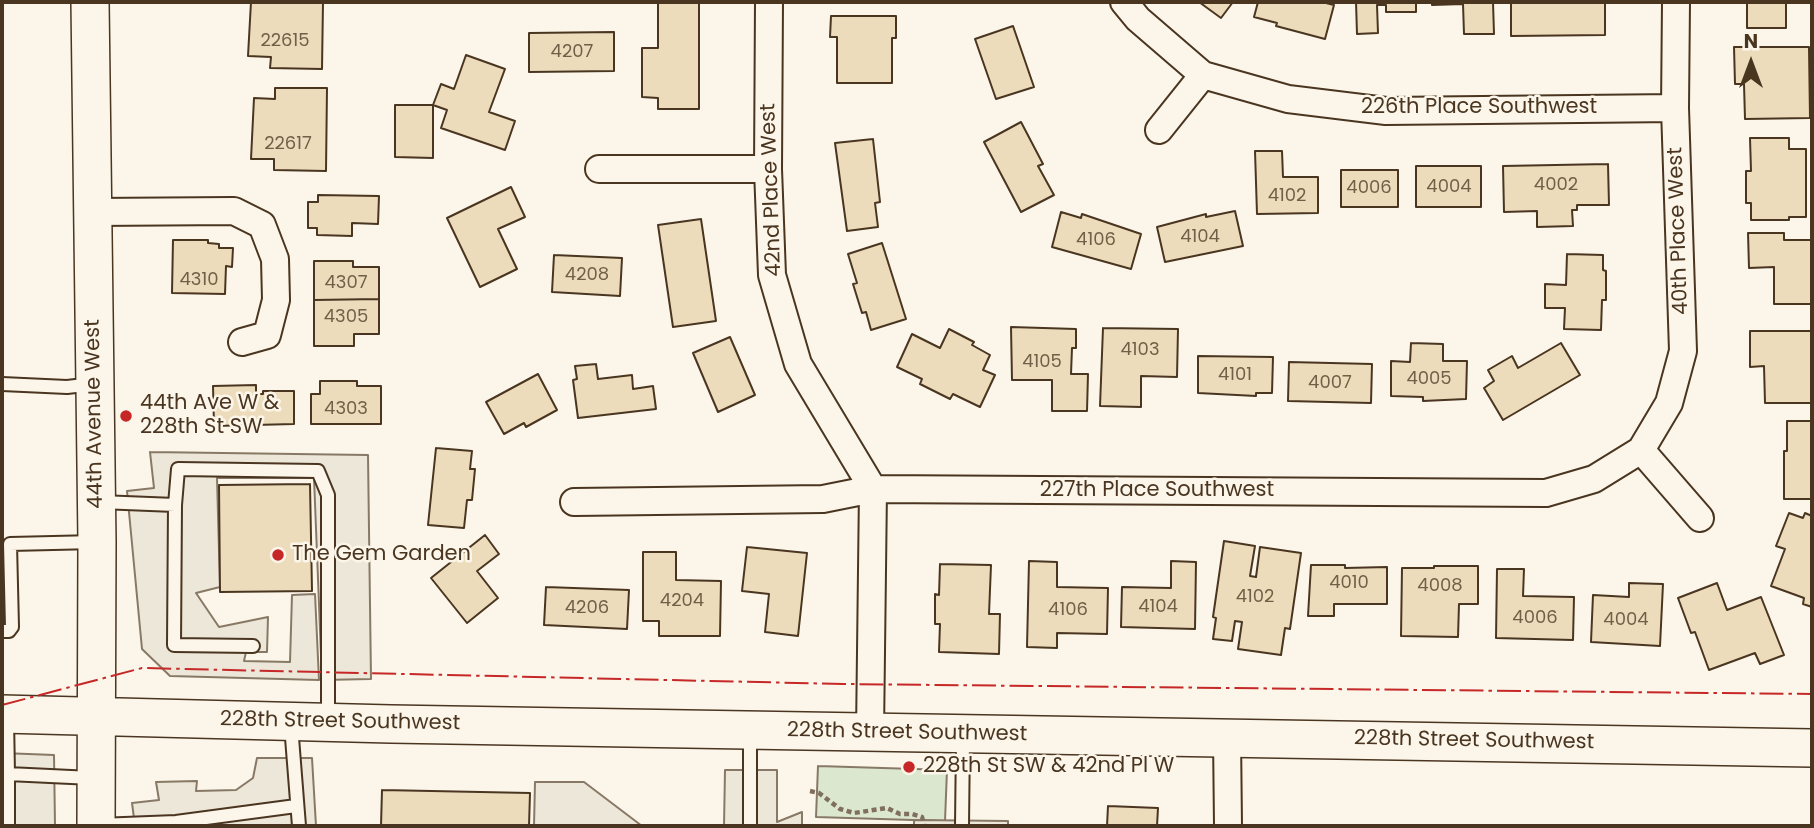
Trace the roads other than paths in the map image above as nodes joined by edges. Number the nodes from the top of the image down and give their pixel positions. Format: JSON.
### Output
{"nodes":[{"id":1,"x":90,"y":2,"type":"edge"},
{"id":2,"x":769,"y":2,"type":"edge"},
{"id":3,"x":1124,"y":2,"type":"edge"},
{"id":4,"x":1676,"y":2,"type":"edge"},
{"id":5,"x":1203,"y":75,"type":"junction"},
{"id":6,"x":1675,"y":108,"type":"junction"},
{"id":7,"x":1159,"y":130,"type":"dead end"},
{"id":8,"x":599,"y":169,"type":"dead end"},
{"id":9,"x":768,"y":169,"type":"junction"},
{"id":10,"x":93,"y":212,"type":"junction"},
{"id":11,"x":242,"y":342,"type":"dead end"},
{"id":12,"x":2,"y":384,"type":"edge"},
{"id":13,"x":94,"y":384,"type":"junction"},
{"id":14,"x":1641,"y":450,"type":"junction"},
{"id":15,"x":873,"y":489,"type":"junction"},
{"id":16,"x":96,"y":502,"type":"junction"},
{"id":17,"x":574,"y":502,"type":"dead end"},
{"id":18,"x":175,"y":505,"type":"junction"},
{"id":19,"x":1700,"y":517,"type":"dead end"},
{"id":20,"x":97,"y":542,"type":"junction"},
{"id":21,"x":6,"y":544,"type":"edge"},
{"id":22,"x":2,"y":631,"type":"edge"},
{"id":23,"x":253,"y":646,"type":"dead end"},
{"id":24,"x":4,"y":714,"type":"edge"},
{"id":25,"x":97,"y":716,"type":"junction"},
{"id":26,"x":291,"y":721,"type":"junction"},
{"id":27,"x":328,"y":722,"type":"junction"},
{"id":28,"x":750,"y":730,"type":"junction"},
{"id":29,"x":870,"y":733,"type":"junction"},
{"id":30,"x":963,"y":734,"type":"junction"},
{"id":31,"x":1227,"y":736,"type":"junction"},
{"id":32,"x":1812,"y":748,"type":"edge"},
{"id":33,"x":5,"y":774,"type":"edge"},
{"id":34,"x":96,"y":778,"type":"junction"},
{"id":35,"x":296,"y":806,"type":"junction"},
{"id":36,"x":176,"y":824,"type":"edge"},
{"id":37,"x":96,"y":825,"type":"edge"},
{"id":38,"x":8,"y":826,"type":"edge"},
{"id":39,"x":299,"y":826,"type":"edge"},
{"id":40,"x":750,"y":826,"type":"edge"},
{"id":41,"x":962,"y":826,"type":"edge"},
{"id":42,"x":1228,"y":826,"type":"edge"}],
"edges":[{"from":1,"to":10,"type":"main road","name":"44th Avenue West"},
{"from":2,"to":9,"type":"street","name":"42nd Place West"},
{"from":3,"to":5,"type":"street"},
{"from":4,"to":6,"type":"street","name":"40th Place West"},
{"from":5,"to":6,"type":"street","name":"226th Place Southwest"},
{"from":5,"to":7,"type":"street"},
{"from":6,"to":14,"type":"street","name":"40th Place West"},
{"from":8,"to":9,"type":"street"},
{"from":9,"to":15,"type":"street","name":"42nd Place West"},
{"from":10,"to":11,"type":"street"},
{"from":10,"to":13,"type":"main road","name":"44th Avenue West"},
{"from":12,"to":13,"type":"lane"},
{"from":13,"to":16,"type":"main road","name":"44th Avenue West"},
{"from":14,"to":15,"type":"street","name":"227th Place Southwest"},
{"from":14,"to":19,"type":"street"},
{"from":15,"to":17,"type":"street","name":"227th Place Southwest"},
{"from":15,"to":29,"type":"street"},
{"from":16,"to":18,"type":"lane"},
{"from":16,"to":20,"type":"main road","name":"44th Avenue West"},
{"from":18,"to":23,"type":"lane"},
{"from":18,"to":27,"type":"lane"},
{"from":20,"to":21,"type":"lane"},
{"from":20,"to":25,"type":"main road","name":"44th Avenue West"},
{"from":21,"to":22,"type":"lane"},
{"from":24,"to":25,"type":"main road","name":"228th Street Southwest"},
{"from":24,"to":33,"type":"lane"},
{"from":25,"to":26,"type":"main road","name":"228th Street Southwest"},
{"from":25,"to":34,"type":"main road","name":"44th Avenue West"},
{"from":26,"to":27,"type":"main road","name":"228th Street Southwest"},
{"from":26,"to":35,"type":"lane"},
{"from":27,"to":28,"type":"main road","name":"228th Street Southwest"},
{"from":28,"to":29,"type":"main road","name":"228th Street Southwest"},
{"from":28,"to":40,"type":"lane"},
{"from":29,"to":30,"type":"main road","name":"228th Street Southwest"},
{"from":30,"to":31,"type":"main road","name":"228th Street Southwest"},
{"from":30,"to":41,"type":"lane"},
{"from":31,"to":32,"type":"main road","name":"228th Street Southwest"},
{"from":31,"to":42,"type":"street"},
{"from":33,"to":34,"type":"lane"},
{"from":33,"to":38,"type":"lane"},
{"from":34,"to":37,"type":"main road","name":"44th Avenue West"},
{"from":35,"to":36,"type":"lane"},
{"from":35,"to":39,"type":"lane"},
{"from":36,"to":37,"type":"lane"}]}
